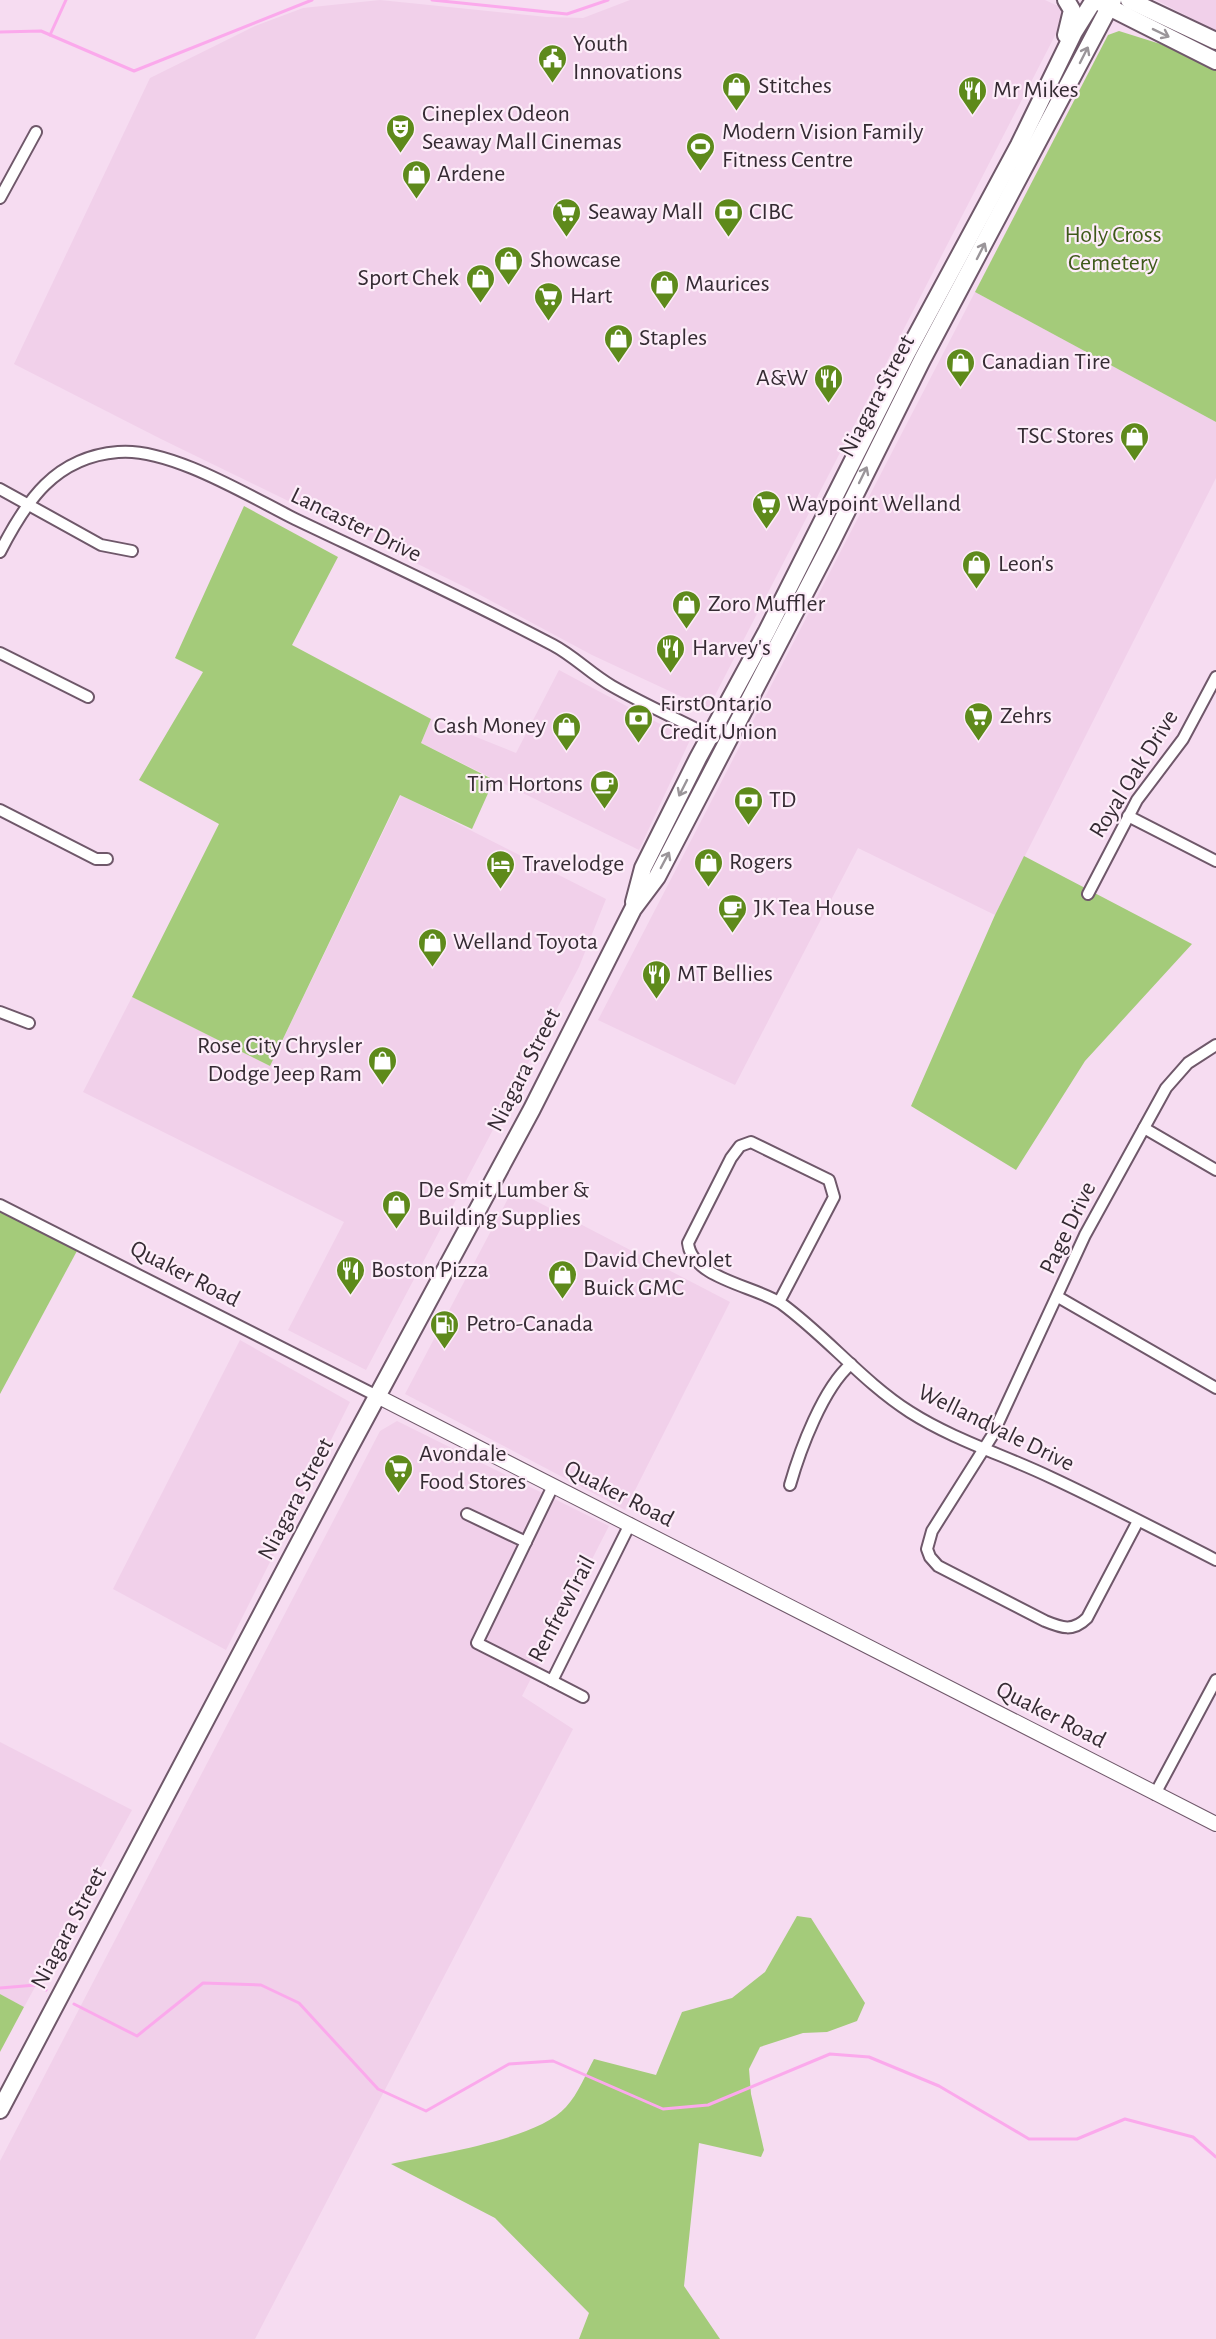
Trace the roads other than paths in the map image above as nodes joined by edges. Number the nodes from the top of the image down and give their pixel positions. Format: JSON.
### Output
{"nodes":[{"id":1,"x":1066,"y":0,"type":"edge"},
{"id":2,"x":1129,"y":0,"type":"edge"},
{"id":3,"x":1103,"y":2,"type":"edge"},
{"id":4,"x":1216,"y":41,"type":"edge"},
{"id":5,"x":1216,"y":61,"type":"edge"},
{"id":6,"x":1051,"y":78,"type":"junction"},
{"id":7,"x":36,"y":132,"type":"dead end"},
{"id":8,"x":0,"y":198,"type":"edge"},
{"id":9,"x":0,"y":489,"type":"edge"},
{"id":10,"x":27,"y":504,"type":"junction"},
{"id":11,"x":132,"y":551,"type":"dead end"},
{"id":12,"x":0,"y":552,"type":"edge"},
{"id":13,"x":0,"y":653,"type":"edge"},
{"id":14,"x":1216,"y":678,"type":"edge"},
{"id":15,"x":88,"y":697,"type":"dead end"},
{"id":16,"x":710,"y":736,"type":"junction"},
{"id":17,"x":726,"y":744,"type":"junction"},
{"id":18,"x":0,"y":810,"type":"edge"},
{"id":19,"x":1128,"y":816,"type":"junction"},
{"id":20,"x":107,"y":859,"type":"dead end"},
{"id":21,"x":1216,"y":861,"type":"edge"},
{"id":22,"x":1088,"y":894,"type":"dead end"},
{"id":23,"x":633,"y":909,"type":"junction"},
{"id":24,"x":0,"y":1012,"type":"edge"},
{"id":25,"x":29,"y":1023,"type":"dead end"},
{"id":26,"x":1216,"y":1045,"type":"edge"},
{"id":27,"x":1144,"y":1128,"type":"junction"},
{"id":28,"x":1216,"y":1170,"type":"edge"},
{"id":29,"x":0,"y":1205,"type":"edge"},
{"id":30,"x":1058,"y":1298,"type":"junction"},
{"id":31,"x":779,"y":1302,"type":"junction"},
{"id":32,"x":851,"y":1364,"type":"junction"},
{"id":33,"x":1216,"y":1388,"type":"edge"},
{"id":34,"x":377,"y":1396,"type":"junction"},
{"id":35,"x":983,"y":1449,"type":"junction"},
{"id":36,"x":790,"y":1485,"type":"dead end"},
{"id":37,"x":553,"y":1486,"type":"junction"},
{"id":38,"x":467,"y":1514,"type":"dead end"},
{"id":39,"x":1138,"y":1521,"type":"junction"},
{"id":40,"x":630,"y":1524,"type":"junction"},
{"id":41,"x":526,"y":1542,"type":"junction"},
{"id":42,"x":1216,"y":1560,"type":"edge"},
{"id":43,"x":1216,"y":1680,"type":"edge"},
{"id":44,"x":552,"y":1681,"type":"junction"},
{"id":45,"x":582,"y":1697,"type":"dead end"},
{"id":46,"x":1155,"y":1794,"type":"junction"},
{"id":47,"x":1216,"y":1824,"type":"edge"},
{"id":48,"x":0,"y":2110,"type":"edge"}],
"edges":[{"from":1,"to":6,"type":"main road"},
{"from":2,"to":4,"type":"main road"},
{"from":3,"to":5,"type":"main road","one_way":true},
{"from":3,"to":6,"type":"main road","name":"Niagara Street"},
{"from":17,"to":3,"type":"main road","name":"Niagara Street","one_way":true},
{"from":6,"to":16,"type":"main road","name":"Niagara Street"},
{"from":7,"to":8,"type":"street"},
{"from":9,"to":10,"type":"street"},
{"from":10,"to":11,"type":"street"},
{"from":10,"to":12,"type":"street","name":"Lancaster Drive"},
{"from":10,"to":16,"type":"street","name":"Lancaster Drive"},
{"from":13,"to":15,"type":"street"},
{"from":14,"to":19,"type":"street","name":"Royal Oak Drive"},
{"from":16,"to":17,"type":"street","name":"Lancaster Drive"},
{"from":16,"to":23,"type":"main road","name":"Niagara Street","one_way":true},
{"from":23,"to":17,"type":"main road","name":"Niagara Street","one_way":true},
{"from":18,"to":20,"type":"street"},
{"from":19,"to":21,"type":"street"},
{"from":19,"to":22,"type":"street","name":"Royal Oak Drive"},
{"from":23,"to":34,"type":"main road","name":"Niagara Street"},
{"from":24,"to":25,"type":"street"},
{"from":26,"to":27,"type":"street","name":"Page Drive"},
{"from":27,"to":28,"type":"street"},
{"from":27,"to":30,"type":"street","name":"Page Drive"},
{"from":29,"to":34,"type":"street","name":"Quaker Road"},
{"from":30,"to":33,"type":"street"},
{"from":30,"to":35,"type":"street","name":"Page Drive"},
{"from":31,"to":31,"type":"street","name":"Wellandvale Drive"},
{"from":31,"to":32,"type":"street","name":"Wellandvale Drive"},
{"from":32,"to":35,"type":"street","name":"Wellandvale Drive"},
{"from":32,"to":36,"type":"street"},
{"from":34,"to":37,"type":"street","name":"Quaker Road"},
{"from":34,"to":48,"type":"main road","name":"Niagara Street"},
{"from":35,"to":39,"type":"street","name":"Wellandvale Drive"},
{"from":35,"to":39,"type":"street","name":"Page Drive"},
{"from":37,"to":40,"type":"street","name":"Quaker Road"},
{"from":37,"to":41,"type":"street","name":"RenfrewTrail"},
{"from":38,"to":41,"type":"street"},
{"from":39,"to":42,"type":"street","name":"Wellandvale Drive"},
{"from":40,"to":44,"type":"street","name":"RenfrewTrail"},
{"from":40,"to":46,"type":"street","name":"Quaker Road"},
{"from":41,"to":44,"type":"street","name":"RenfrewTrail"},
{"from":43,"to":46,"type":"street"},
{"from":44,"to":45,"type":"street"},
{"from":46,"to":47,"type":"street","name":"Quaker Road"}]}
